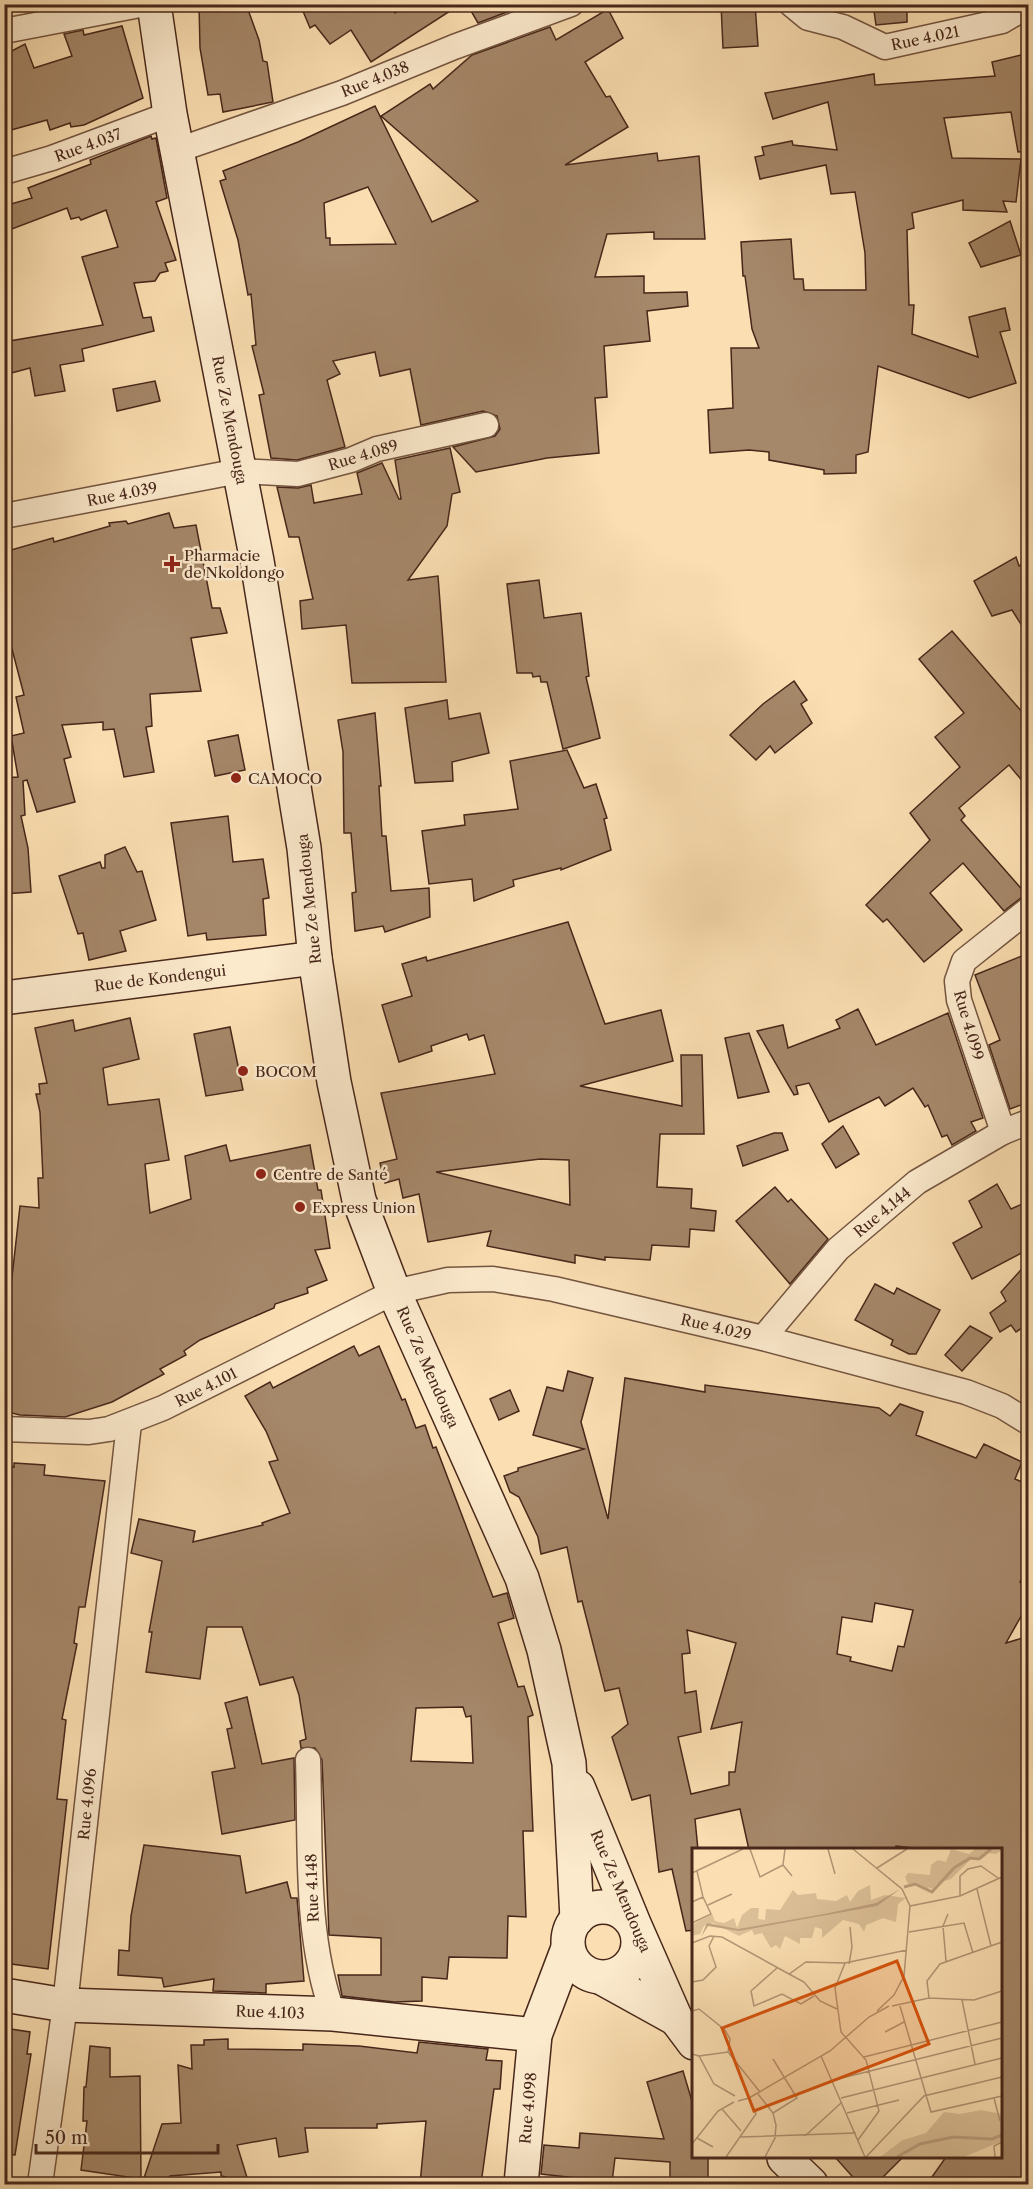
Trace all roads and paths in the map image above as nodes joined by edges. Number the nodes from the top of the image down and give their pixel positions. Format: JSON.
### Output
{"nodes":[{"id":1,"x":145,"y":4,"type":"edge"},
{"id":2,"x":154,"y":4,"type":"edge"},
{"id":3,"x":571,"y":4,"type":"edge"},
{"id":4,"x":791,"y":4,"type":"edge"},
{"id":5,"x":1029,"y":6,"type":"edge"},
{"id":6,"x":4,"y":31,"type":"edge"},
{"id":7,"x":170,"y":114,"type":"junction"},
{"id":8,"x":178,"y":150,"type":"junction"},
{"id":9,"x":4,"y":172,"type":"edge"},
{"id":10,"x":486,"y":425,"type":"dead end"},
{"id":11,"x":239,"y":471,"type":"junction"},
{"id":12,"x":4,"y":516,"type":"edge"},
{"id":13,"x":1029,"y":910,"type":"edge"},
{"id":14,"x":315,"y":958,"type":"junction"},
{"id":15,"x":4,"y":998,"type":"edge"},
{"id":16,"x":1029,"y":1122,"type":"edge"},
{"id":17,"x":1003,"y":1132,"type":"junction"},
{"id":18,"x":394,"y":1292,"type":"junction"},
{"id":19,"x":763,"y":1338,"type":"junction"},
{"id":20,"x":1029,"y":1422,"type":"edge"},
{"id":21,"x":129,"y":1423,"type":"junction"},
{"id":22,"x":4,"y":1429,"type":"edge"},
{"id":23,"x":308,"y":1760,"type":"dead end"},
{"id":24,"x":569,"y":1763,"type":"junction"},
{"id":25,"x":635,"y":1926,"type":"junction"},
{"id":26,"x":583,"y":1954,"type":"junction"},
{"id":27,"x":4,"y":1995,"type":"edge"},
{"id":28,"x":65,"y":2005,"type":"junction"},
{"id":29,"x":333,"y":2014,"type":"junction"},
{"id":30,"x":685,"y":2031,"type":"edge"},
{"id":31,"x":536,"y":2033,"type":"junction"},
{"id":32,"x":786,"y":2159,"type":"edge"},
{"id":33,"x":40,"y":2184,"type":"edge"},
{"id":34,"x":521,"y":2184,"type":"edge"},
{"id":35,"x":812,"y":2184,"type":"edge"}],
"edges":[{"from":1,"to":6,"type":"street"},
{"from":2,"to":7,"type":"main road","name":"Rue Ze Mendouga"},
{"from":3,"to":8,"type":"street","name":"Rue 4.038"},
{"from":4,"to":5,"type":"street","name":"Rue 4.021"},
{"from":7,"to":8,"type":"main road","name":"Rue Ze Mendouga"},
{"from":7,"to":9,"type":"street","name":"Rue 4.037"},
{"from":8,"to":11,"type":"main road","name":"Rue Ze Mendouga"},
{"from":10,"to":11,"type":"street","name":"Rue 4.089"},
{"from":11,"to":12,"type":"street","name":"Rue 4.039"},
{"from":11,"to":14,"type":"main road","name":"Rue Ze Mendouga"},
{"from":13,"to":17,"type":"street","name":"Rue 4.099"},
{"from":14,"to":15,"type":"main road","name":"Rue de Kondengui"},
{"from":14,"to":18,"type":"main road","name":"Rue Ze Mendouga"},
{"from":16,"to":17,"type":"street","name":"Rue 4.144"},
{"from":17,"to":19,"type":"street","name":"Rue 4.144"},
{"from":18,"to":19,"type":"street","name":"Rue 4.029"},
{"from":18,"to":21,"type":"street","name":"Rue 4.101"},
{"from":18,"to":24,"type":"main road","name":"Rue Ze Mendouga"},
{"from":19,"to":20,"type":"street","name":"Rue 4.029"},
{"from":21,"to":22,"type":"street","name":"Rue 4.101"},
{"from":21,"to":28,"type":"street","name":"Rue 4.096"},
{"from":23,"to":29,"type":"street","name":"Rue 4.148"},
{"from":24,"to":25,"type":"main road","name":"Rue Ze Mendouga"},
{"from":24,"to":26,"type":"main road","name":"Rue Ze Mendouga"},
{"from":25,"to":26,"type":"main road"},
{"from":25,"to":26,"type":"main road"},
{"from":25,"to":30,"type":"main road","name":"Rue Ze Mendouga"},
{"from":26,"to":30,"type":"main road","name":"Rue Ze Mendouga"},
{"from":26,"to":31,"type":"main road"},
{"from":27,"to":28,"type":"main road","name":"Rue 4.103"},
{"from":28,"to":29,"type":"main road","name":"Rue 4.103"},
{"from":28,"to":33,"type":"street","name":"Rue 4.096"},
{"from":29,"to":31,"type":"main road","name":"Rue 4.103"},
{"from":31,"to":34,"type":"main road","name":"Rue 4.098"},
{"from":32,"to":35,"type":"main road"}]}
